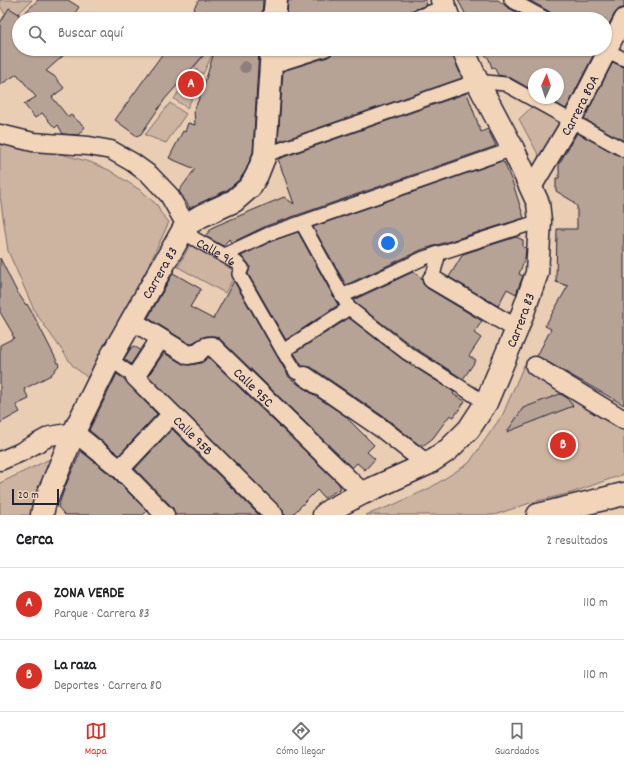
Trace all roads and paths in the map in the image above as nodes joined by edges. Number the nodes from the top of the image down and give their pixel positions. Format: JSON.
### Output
{"nodes":[{"id":1,"x":276,"y":0,"type":"edge"},
{"id":2,"x":511,"y":0,"type":"edge"},
{"id":3,"x":445,"y":9,"type":"edge"},
{"id":4,"x":275,"y":12,"type":"edge"},
{"id":5,"x":435,"y":12,"type":"edge"},
{"id":6,"x":533,"y":12,"type":"edge"},
{"id":7,"x":624,"y":18,"type":"edge"},
{"id":8,"x":612,"y":39,"type":"edge"},
{"id":9,"x":612,"y":53,"type":"edge"},
{"id":10,"x":283,"y":56,"type":"edge"},
{"id":11,"x":466,"y":56,"type":"edge"},
{"id":12,"x":603,"y":56,"type":"edge"},
{"id":13,"x":271,"y":58,"type":"edge"},
{"id":14,"x":624,"y":59,"type":"edge"},
{"id":15,"x":477,"y":81,"type":"junction"},
{"id":16,"x":571,"y":122,"type":"junction"},
{"id":17,"x":0,"y":134,"type":"edge"},
{"id":18,"x":513,"y":149,"type":"junction"},
{"id":19,"x":624,"y":150,"type":"edge"},
{"id":20,"x":265,"y":155,"type":"junction"},
{"id":21,"x":531,"y":188,"type":"junction"},
{"id":22,"x":540,"y":221,"type":"junction"},
{"id":23,"x":302,"y":223,"type":"junction"},
{"id":24,"x":186,"y":225,"type":"junction"},
{"id":25,"x":439,"y":253,"type":"junction"},
{"id":26,"x":224,"y":255,"type":"junction"},
{"id":27,"x":432,"y":278,"type":"joint"},
{"id":28,"x":342,"y":296,"type":"junction"},
{"id":29,"x":350,"y":308,"type":"junction"},
{"id":30,"x":131,"y":320,"type":"junction"},
{"id":31,"x":517,"y":330,"type":"junction"},
{"id":32,"x":160,"y":338,"type":"junction"},
{"id":33,"x":283,"y":351,"type":"junction"},
{"id":34,"x":110,"y":359,"type":"junction"},
{"id":35,"x":535,"y":366,"type":"dead end"},
{"id":36,"x":305,"y":376,"type":"joint"},
{"id":37,"x":135,"y":377,"type":"junction"},
{"id":38,"x":486,"y":403,"type":"junction"},
{"id":39,"x":172,"y":414,"type":"junction"},
{"id":40,"x":624,"y":420,"type":"edge"},
{"id":41,"x":74,"y":432,"type":"junction"},
{"id":42,"x":0,"y":461,"type":"edge"},
{"id":43,"x":427,"y":464,"type":"junction"},
{"id":44,"x":120,"y":469,"type":"junction"},
{"id":45,"x":363,"y":493,"type":"junction"},
{"id":46,"x":624,"y":494,"type":"edge"},
{"id":47,"x":46,"y":512,"type":"edge"},
{"id":48,"x":158,"y":513,"type":"edge"},
{"id":49,"x":274,"y":515,"type":"edge"},
{"id":50,"x":324,"y":515,"type":"edge"},
{"id":51,"x":539,"y":515,"type":"edge"}],
"edges":[{"from":1,"to":4,"type":"street"},
{"from":2,"to":6,"type":"street"},
{"from":3,"to":5,"type":"street"},
{"from":7,"to":8,"type":"street","name":"Carrera 80A"},
{"from":9,"to":14,"type":"street"},
{"from":10,"to":13,"type":"street"},
{"from":11,"to":15,"type":"street","name":"Carrera 83"},
{"from":12,"to":16,"type":"street","name":"Carrera 80A"},
{"from":13,"to":20,"type":"street","name":"Carrera 83"},
{"from":15,"to":16,"type":"street"},
{"from":15,"to":18,"type":"street","name":"Carrera 83"},
{"from":15,"to":20,"type":"street"},
{"from":16,"to":19,"type":"street"},
{"from":16,"to":21,"type":"street","name":"Carrera 80A"},
{"from":17,"to":24,"type":"street","name":"Calle 96"},
{"from":18,"to":21,"type":"street","name":"Carrera 83"},
{"from":18,"to":23,"type":"street"},
{"from":20,"to":24,"type":"street","name":"Carrera 83"},
{"from":21,"to":22,"type":"street","name":"Carrera 83"},
{"from":22,"to":25,"type":"street"},
{"from":22,"to":31,"type":"street","name":"Carrera 83"},
{"from":23,"to":26,"type":"street"},
{"from":23,"to":28,"type":"street"},
{"from":24,"to":26,"type":"street","name":"Calle 96"},
{"from":24,"to":30,"type":"street","name":"Carrera 83"},
{"from":25,"to":27,"type":"street"},
{"from":25,"to":28,"type":"street"},
{"from":26,"to":33,"type":"street","name":"Calle 96"},
{"from":27,"to":31,"type":"street"},
{"from":28,"to":29,"type":"street"},
{"from":29,"to":33,"type":"street"},
{"from":29,"to":38,"type":"street"},
{"from":30,"to":32,"type":"street","name":"Calle 95C"},
{"from":30,"to":34,"type":"street","name":"Carrera 83"},
{"from":31,"to":38,"type":"street","name":"Carrera 83"},
{"from":32,"to":37,"type":"street"},
{"from":32,"to":45,"type":"street","name":"Calle 95C"},
{"from":33,"to":36,"type":"street","name":"Calle 96"},
{"from":34,"to":37,"type":"street","name":"Calle 95B"},
{"from":34,"to":41,"type":"street","name":"Carrera 83"},
{"from":35,"to":40,"type":"street"},
{"from":36,"to":43,"type":"street","name":"Calle 96"},
{"from":37,"to":39,"type":"street","name":"Calle 95B"},
{"from":38,"to":43,"type":"street","name":"Carrera 83"},
{"from":39,"to":44,"type":"street"},
{"from":39,"to":49,"type":"street","name":"Calle 95B"},
{"from":41,"to":42,"type":"street"},
{"from":41,"to":44,"type":"street"},
{"from":41,"to":47,"type":"street","name":"Carrera 83"},
{"from":43,"to":45,"type":"street","name":"Carrera 83"},
{"from":44,"to":48,"type":"street"},
{"from":45,"to":50,"type":"street","name":"Carrera 83"},
{"from":46,"to":51,"type":"street"}]}
